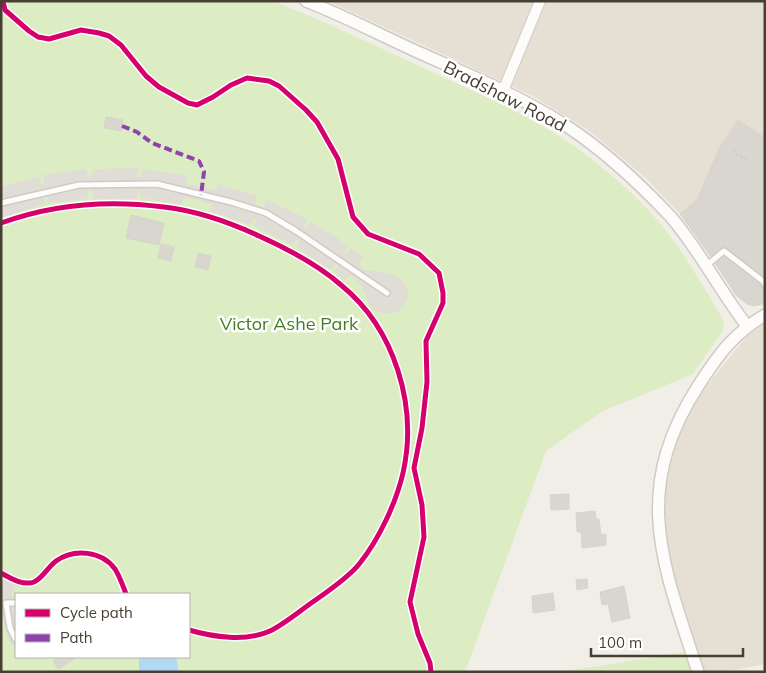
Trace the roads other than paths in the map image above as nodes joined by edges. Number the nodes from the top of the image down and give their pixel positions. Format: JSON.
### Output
{"nodes":[{"id":1,"x":306,"y":1,"type":"edge"},
{"id":2,"x":540,"y":1,"type":"edge"},
{"id":3,"x":503,"y":91,"type":"junction"},
{"id":4,"x":1,"y":203,"type":"edge"},
{"id":5,"x":706,"y":265,"type":"junction"},
{"id":6,"x":765,"y":285,"type":"edge"},
{"id":7,"x":387,"y":293,"type":"dead end"},
{"id":8,"x":765,"y":315,"type":"edge"},
{"id":9,"x":747,"y":326,"type":"junction"},
{"id":10,"x":4,"y":601,"type":"edge"},
{"id":11,"x":15,"y":638,"type":"edge"},
{"id":12,"x":698,"y":672,"type":"edge"}],
"edges":[{"from":1,"to":3,"type":"street","name":"Bradshaw Road"},
{"from":2,"to":3,"type":"street"},
{"from":3,"to":5,"type":"street","name":"Bradshaw Road"},
{"from":4,"to":7,"type":"lane"},
{"from":5,"to":6,"type":"lane"},
{"from":5,"to":9,"type":"street","name":"Bradshaw Road"},
{"from":8,"to":9,"type":"street"},
{"from":9,"to":12,"type":"street"},
{"from":10,"to":11,"type":"lane"}]}
